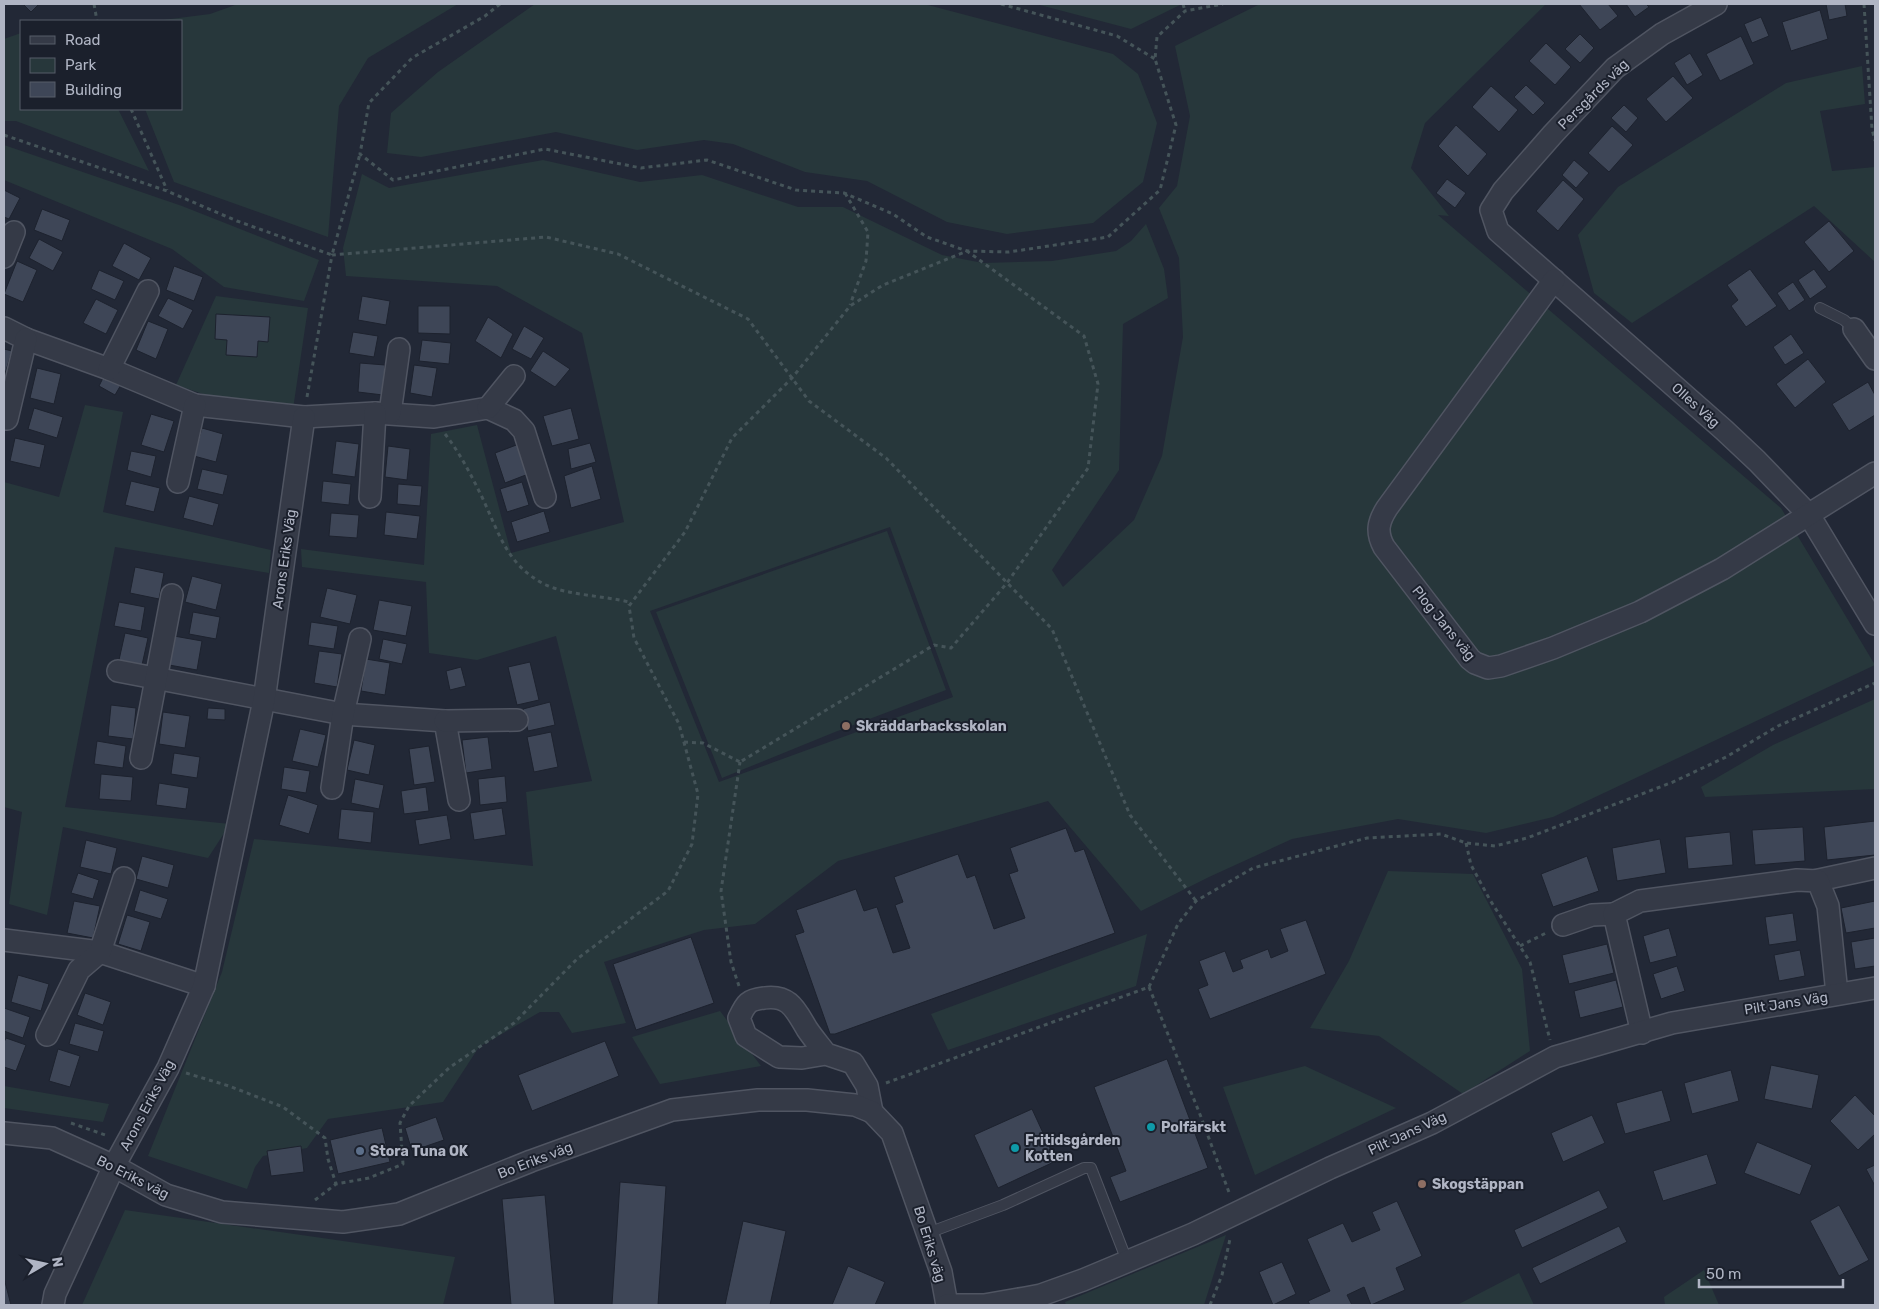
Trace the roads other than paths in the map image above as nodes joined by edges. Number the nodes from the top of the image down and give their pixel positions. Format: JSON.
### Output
{"nodes":[{"id":1,"x":1716,"y":4,"type":"edge"},
{"id":2,"x":1491,"y":210,"type":"joint"},
{"id":3,"x":14,"y":232,"type":"dead end"},
{"id":4,"x":4,"y":257,"type":"edge"},
{"id":5,"x":1554,"y":280,"type":"junction"},
{"id":6,"x":148,"y":291,"type":"dead end"},
{"id":7,"x":1820,"y":308,"type":"dead end"},
{"id":8,"x":4,"y":328,"type":"edge"},
{"id":9,"x":1854,"y":330,"type":"joint"},
{"id":10,"x":26,"y":338,"type":"junction"},
{"id":11,"x":399,"y":349,"type":"dead end"},
{"id":12,"x":1875,"y":359,"type":"edge"},
{"id":13,"x":110,"y":369,"type":"junction"},
{"id":14,"x":514,"y":376,"type":"dead end"},
{"id":15,"x":194,"y":405,"type":"junction"},
{"id":16,"x":488,"y":408,"type":"junction"},
{"id":17,"x":383,"y":413,"type":"junction"},
{"id":18,"x":304,"y":417,"type":"junction"},
{"id":19,"x":7,"y":419,"type":"dead end"},
{"id":20,"x":1875,"y":474,"type":"edge"},
{"id":21,"x":178,"y":482,"type":"dead end"},
{"id":22,"x":370,"y":497,"type":"dead end"},
{"id":23,"x":545,"y":497,"type":"dead end"},
{"id":24,"x":1808,"y":515,"type":"junction"},
{"id":25,"x":172,"y":595,"type":"dead end"},
{"id":26,"x":1875,"y":624,"type":"edge"},
{"id":27,"x":360,"y":639,"type":"dead end"},
{"id":28,"x":118,"y":671,"type":"dead end"},
{"id":29,"x":156,"y":679,"type":"junction"},
{"id":30,"x":264,"y":700,"type":"junction"},
{"id":31,"x":343,"y":714,"type":"junction"},
{"id":32,"x":517,"y":720,"type":"dead end"},
{"id":33,"x":445,"y":721,"type":"junction"},
{"id":34,"x":141,"y":758,"type":"dead end"},
{"id":35,"x":332,"y":788,"type":"dead end"},
{"id":36,"x":459,"y":800,"type":"dead end"},
{"id":37,"x":1875,"y":868,"type":"edge"},
{"id":38,"x":124,"y":878,"type":"dead end"},
{"id":39,"x":1814,"y":881,"type":"junction"},
{"id":40,"x":1614,"y":914,"type":"junction"},
{"id":41,"x":1563,"y":925,"type":"road end"},
{"id":42,"x":4,"y":940,"type":"edge"},
{"id":43,"x":100,"y":952,"type":"junction"},
{"id":44,"x":204,"y":986,"type":"junction"},
{"id":45,"x":1875,"y":988,"type":"edge"},
{"id":46,"x":1837,"y":994,"type":"junction"},
{"id":47,"x":1642,"y":1033,"type":"junction"},
{"id":48,"x":47,"y":1035,"type":"dead end"},
{"id":49,"x":826,"y":1054,"type":"junction"},
{"id":50,"x":872,"y":1112,"type":"junction"},
{"id":51,"x":4,"y":1133,"type":"edge"},
{"id":52,"x":114,"y":1166,"type":"junction"},
{"id":53,"x":928,"y":1233,"type":"junction"},
{"id":54,"x":1127,"y":1261,"type":"junction"},
{"id":55,"x":53,"y":1305,"type":"edge"},
{"id":56,"x":947,"y":1305,"type":"edge"}],
"edges":[{"from":1,"to":2,"type":"street","name":"Persgårds väg"},
{"from":2,"to":5,"type":"street","name":"Olles Väg"},
{"from":3,"to":4,"type":"street"},
{"from":5,"to":24,"type":"street","name":"Olles Väg"},
{"from":5,"to":24,"type":"street","name":"Plog Jans väg"},
{"from":6,"to":13,"type":"street"},
{"from":7,"to":9,"type":"lane"},
{"from":8,"to":10,"type":"street"},
{"from":9,"to":12,"type":"street"},
{"from":10,"to":13,"type":"street"},
{"from":10,"to":19,"type":"street"},
{"from":11,"to":17,"type":"street"},
{"from":13,"to":15,"type":"street"},
{"from":14,"to":16,"type":"street"},
{"from":15,"to":18,"type":"street"},
{"from":15,"to":21,"type":"street"},
{"from":16,"to":17,"type":"street"},
{"from":16,"to":23,"type":"street"},
{"from":17,"to":18,"type":"street"},
{"from":17,"to":22,"type":"street"},
{"from":18,"to":30,"type":"street","name":"Arons Eriks Väg"},
{"from":20,"to":24,"type":"street","name":"Plog Jans väg"},
{"from":24,"to":26,"type":"street","name":"Olles Väg"},
{"from":25,"to":29,"type":"street"},
{"from":27,"to":31,"type":"street"},
{"from":28,"to":29,"type":"street"},
{"from":29,"to":30,"type":"street"},
{"from":29,"to":34,"type":"street"},
{"from":30,"to":31,"type":"street"},
{"from":30,"to":44,"type":"street","name":"Arons Eriks Väg"},
{"from":31,"to":33,"type":"street"},
{"from":31,"to":35,"type":"street"},
{"from":32,"to":33,"type":"street"},
{"from":33,"to":36,"type":"street"},
{"from":37,"to":39,"type":"street"},
{"from":38,"to":43,"type":"street"},
{"from":39,"to":40,"type":"street"},
{"from":39,"to":46,"type":"street"},
{"from":40,"to":41,"type":"street"},
{"from":40,"to":47,"type":"street"},
{"from":42,"to":43,"type":"street"},
{"from":43,"to":44,"type":"street"},
{"from":43,"to":48,"type":"street"},
{"from":44,"to":52,"type":"street","name":"Arons Eriks Väg"},
{"from":45,"to":46,"type":"street","name":"Pilt Jans Väg"},
{"from":46,"to":47,"type":"street","name":"Pilt Jans Väg"},
{"from":47,"to":54,"type":"street","name":"Pilt Jans Väg"},
{"from":49,"to":49,"type":"street"},
{"from":49,"to":50,"type":"street"},
{"from":50,"to":52,"type":"street","name":"Bo Eriks väg"},
{"from":50,"to":53,"type":"street","name":"Bo Eriks väg"},
{"from":51,"to":52,"type":"street","name":"Bo Eriks väg"},
{"from":52,"to":55,"type":"street","name":"Arons Eriks Väg"},
{"from":53,"to":54,"type":"lane"},
{"from":53,"to":56,"type":"street","name":"Bo Eriks väg"},
{"from":54,"to":56,"type":"street","name":"Pilt Jans Väg"}]}
